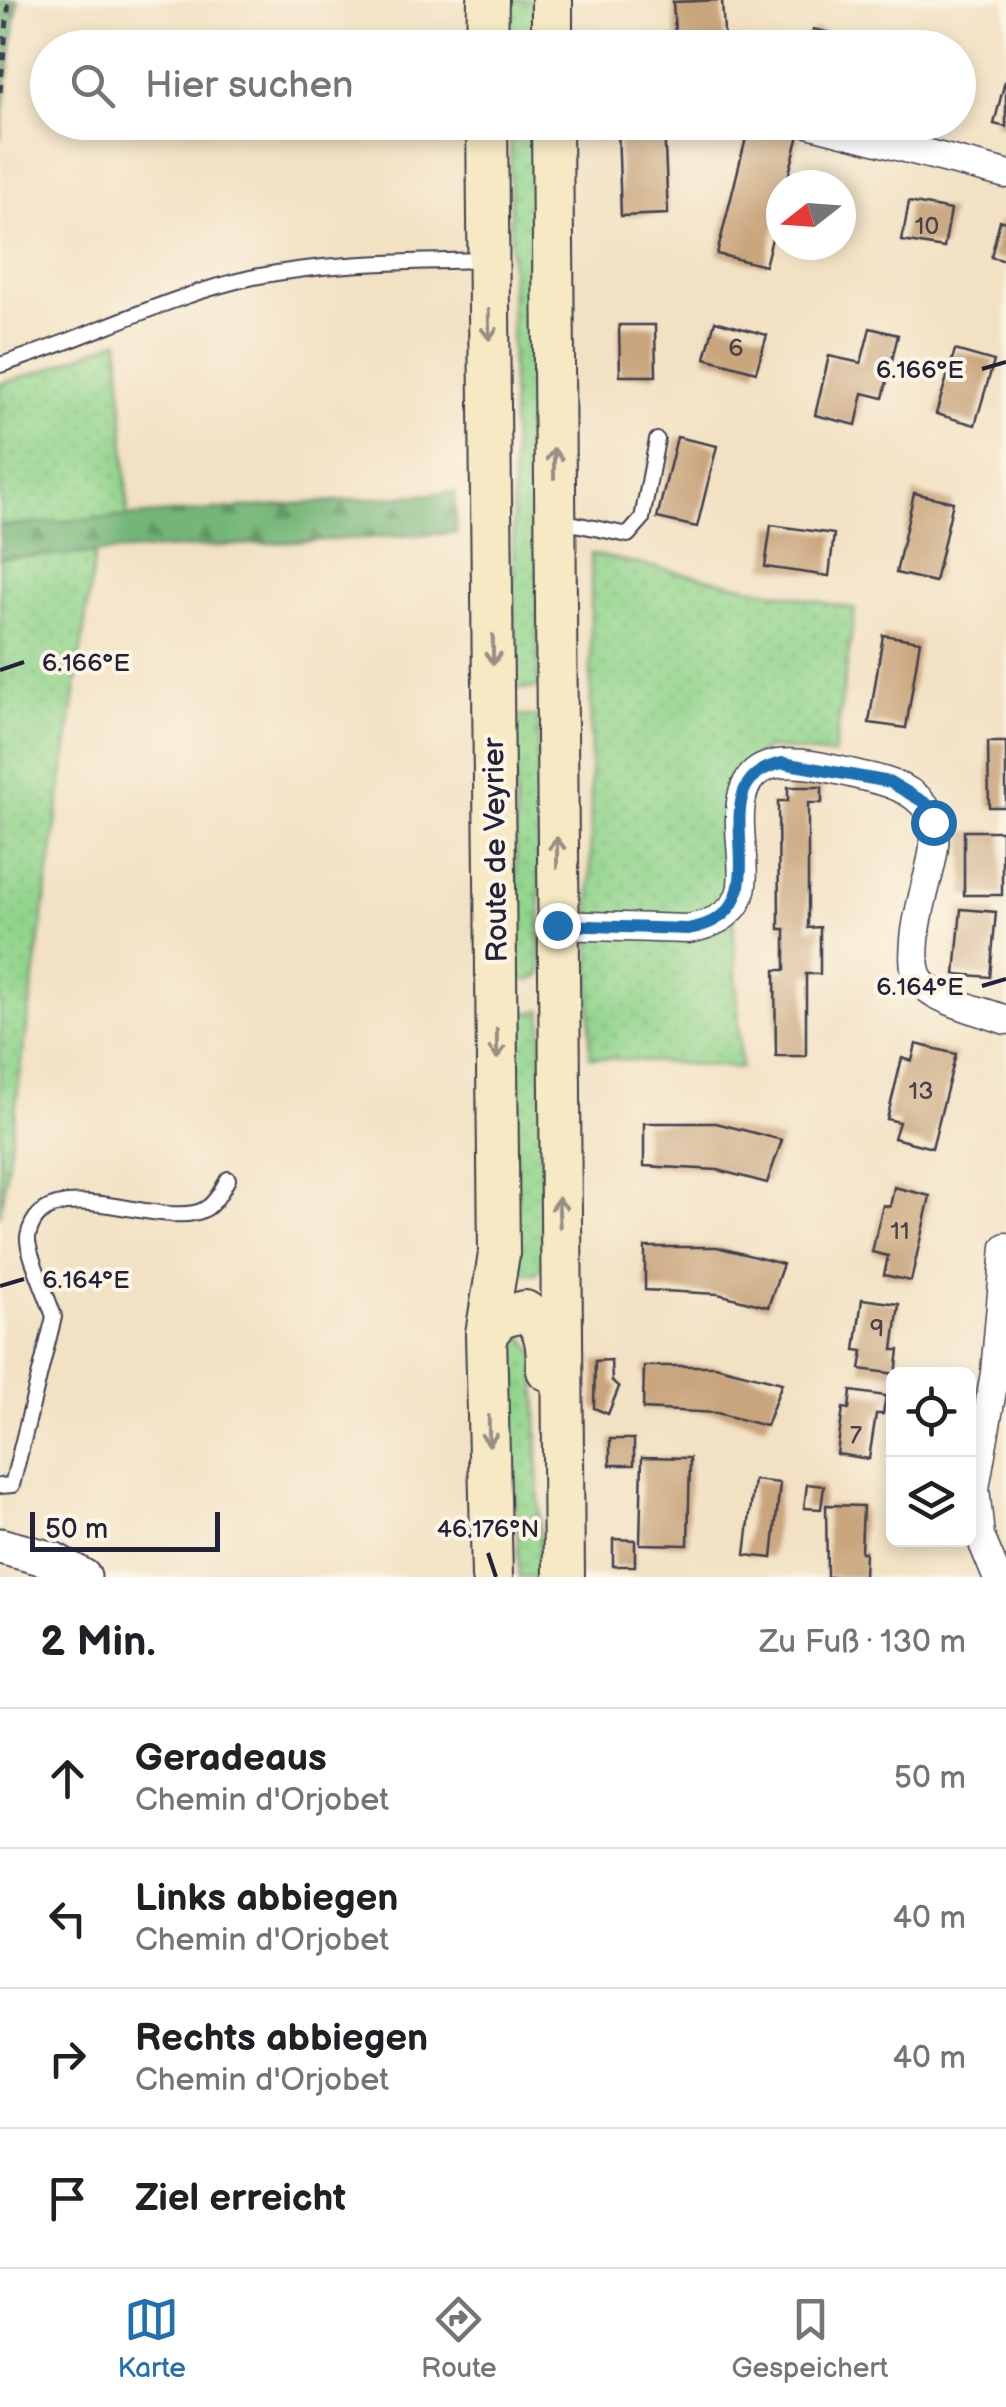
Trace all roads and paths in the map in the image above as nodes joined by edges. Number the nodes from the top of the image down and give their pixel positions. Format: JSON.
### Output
{"nodes":[{"id":1,"x":10,"y":0,"type":"edge"},
{"id":2,"x":488,"y":0,"type":"edge"},
{"id":3,"x":552,"y":0,"type":"edge"},
{"id":4,"x":487,"y":30,"type":"edge"},
{"id":5,"x":552,"y":30,"type":"edge"},
{"id":6,"x":0,"y":92,"type":"edge"},
{"id":7,"x":487,"y":140,"type":"edge"},
{"id":8,"x":552,"y":140,"type":"edge"},
{"id":9,"x":874,"y":140,"type":"edge"},
{"id":10,"x":1006,"y":174,"type":"edge"},
{"id":11,"x":489,"y":260,"type":"junction"},
{"id":12,"x":0,"y":365,"type":"edge"},
{"id":13,"x":657,"y":440,"type":"dead end"},
{"id":14,"x":554,"y":524,"type":"junction"},
{"id":15,"x":557,"y":925,"type":"junction"},
{"id":16,"x":497,"y":988,"type":"junction"},
{"id":17,"x":557,"y":988,"type":"junction"},
{"id":18,"x":1006,"y":1020,"type":"edge"},
{"id":19,"x":228,"y":1179,"type":"dead end"},
{"id":20,"x":1006,"y":1246,"type":"edge"},
{"id":21,"x":486,"y":1334,"type":"junction"},
{"id":22,"x":0,"y":1486,"type":"edge"},
{"id":23,"x":564,"y":1501,"type":"junction"},
{"id":24,"x":0,"y":1546,"type":"edge"},
{"id":25,"x":83,"y":1577,"type":"edge"},
{"id":26,"x":492,"y":1577,"type":"edge"},
{"id":27,"x":564,"y":1577,"type":"edge"},
{"id":28,"x":997,"y":1577,"type":"edge"}],
"edges":[{"from":1,"to":6,"type":"path"},
{"from":2,"to":4,"type":"main road"},
{"from":3,"to":5,"type":"main road"},
{"from":7,"to":11,"type":"main road","name":"Route de Veyrier"},
{"from":14,"to":8,"type":"main road","name":"Route de Veyrier","one_way":true},
{"from":9,"to":10,"type":"street"},
{"from":11,"to":12,"type":"lane"},
{"from":11,"to":16,"type":"main road","name":"Route de Veyrier","one_way":true},
{"from":13,"to":14,"type":"lane"},
{"from":15,"to":14,"type":"main road","name":"Route de Veyrier","one_way":true},
{"from":15,"to":17,"type":"main road","name":"Route de Veyrier"},
{"from":15,"to":18,"type":"street"},
{"from":16,"to":17,"type":"main road"},
{"from":16,"to":21,"type":"main road","name":"Route de Veyrier","one_way":true},
{"from":23,"to":17,"type":"main road","name":"Route de Veyrier","one_way":true},
{"from":19,"to":22,"type":"lane"},
{"from":20,"to":28,"type":"street"},
{"from":21,"to":23,"type":"main road"},
{"from":21,"to":26,"type":"main road","name":"Route de Veyrier","one_way":true},
{"from":23,"to":27,"type":"main road","name":"Route de Veyrier"},
{"from":24,"to":25,"type":"street"}]}
